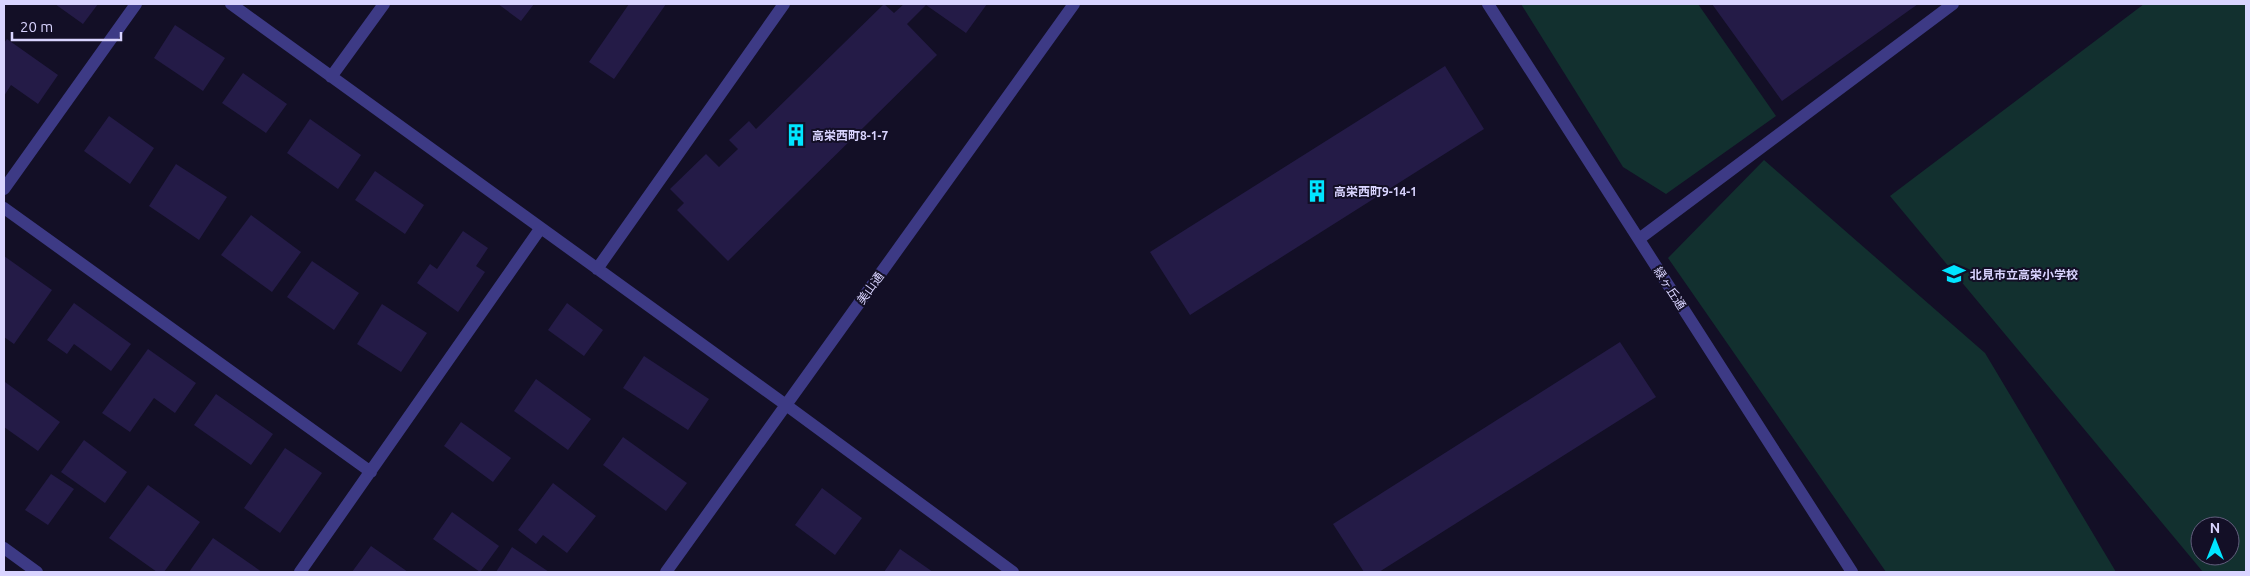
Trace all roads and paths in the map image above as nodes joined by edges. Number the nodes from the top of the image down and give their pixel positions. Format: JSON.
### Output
{"nodes":[{"id":1,"x":136,"y":4,"type":"edge"},
{"id":2,"x":231,"y":4,"type":"edge"},
{"id":3,"x":384,"y":4,"type":"edge"},
{"id":4,"x":784,"y":4,"type":"edge"},
{"id":5,"x":1074,"y":4,"type":"edge"},
{"id":6,"x":1488,"y":4,"type":"edge"},
{"id":7,"x":1953,"y":4,"type":"edge"},
{"id":8,"x":331,"y":77,"type":"junction"},
{"id":9,"x":4,"y":188,"type":"edge"},
{"id":10,"x":4,"y":208,"type":"edge"},
{"id":11,"x":540,"y":229,"type":"junction"},
{"id":12,"x":1639,"y":239,"type":"junction"},
{"id":13,"x":597,"y":269,"type":"junction"},
{"id":14,"x":786,"y":405,"type":"junction"},
{"id":15,"x":372,"y":472,"type":"junction"},
{"id":16,"x":4,"y":548,"type":"edge"},
{"id":17,"x":37,"y":572,"type":"edge"},
{"id":18,"x":300,"y":572,"type":"edge"},
{"id":19,"x":666,"y":572,"type":"edge"},
{"id":20,"x":1013,"y":572,"type":"edge"},
{"id":21,"x":1852,"y":572,"type":"edge"}],
"edges":[{"from":1,"to":9,"type":"street"},
{"from":2,"to":8,"type":"street"},
{"from":3,"to":8,"type":"street"},
{"from":4,"to":13,"type":"street"},
{"from":5,"to":14,"type":"street","name":"美山通"},
{"from":6,"to":12,"type":"street","name":"緑ヶ丘通"},
{"from":7,"to":12,"type":"street"},
{"from":8,"to":11,"type":"street"},
{"from":10,"to":15,"type":"street"},
{"from":11,"to":13,"type":"street"},
{"from":11,"to":15,"type":"street"},
{"from":12,"to":21,"type":"street","name":"緑ヶ丘通"},
{"from":13,"to":14,"type":"street"},
{"from":14,"to":19,"type":"street","name":"美山通"},
{"from":14,"to":20,"type":"street"},
{"from":15,"to":18,"type":"street"},
{"from":16,"to":17,"type":"street"}]}
